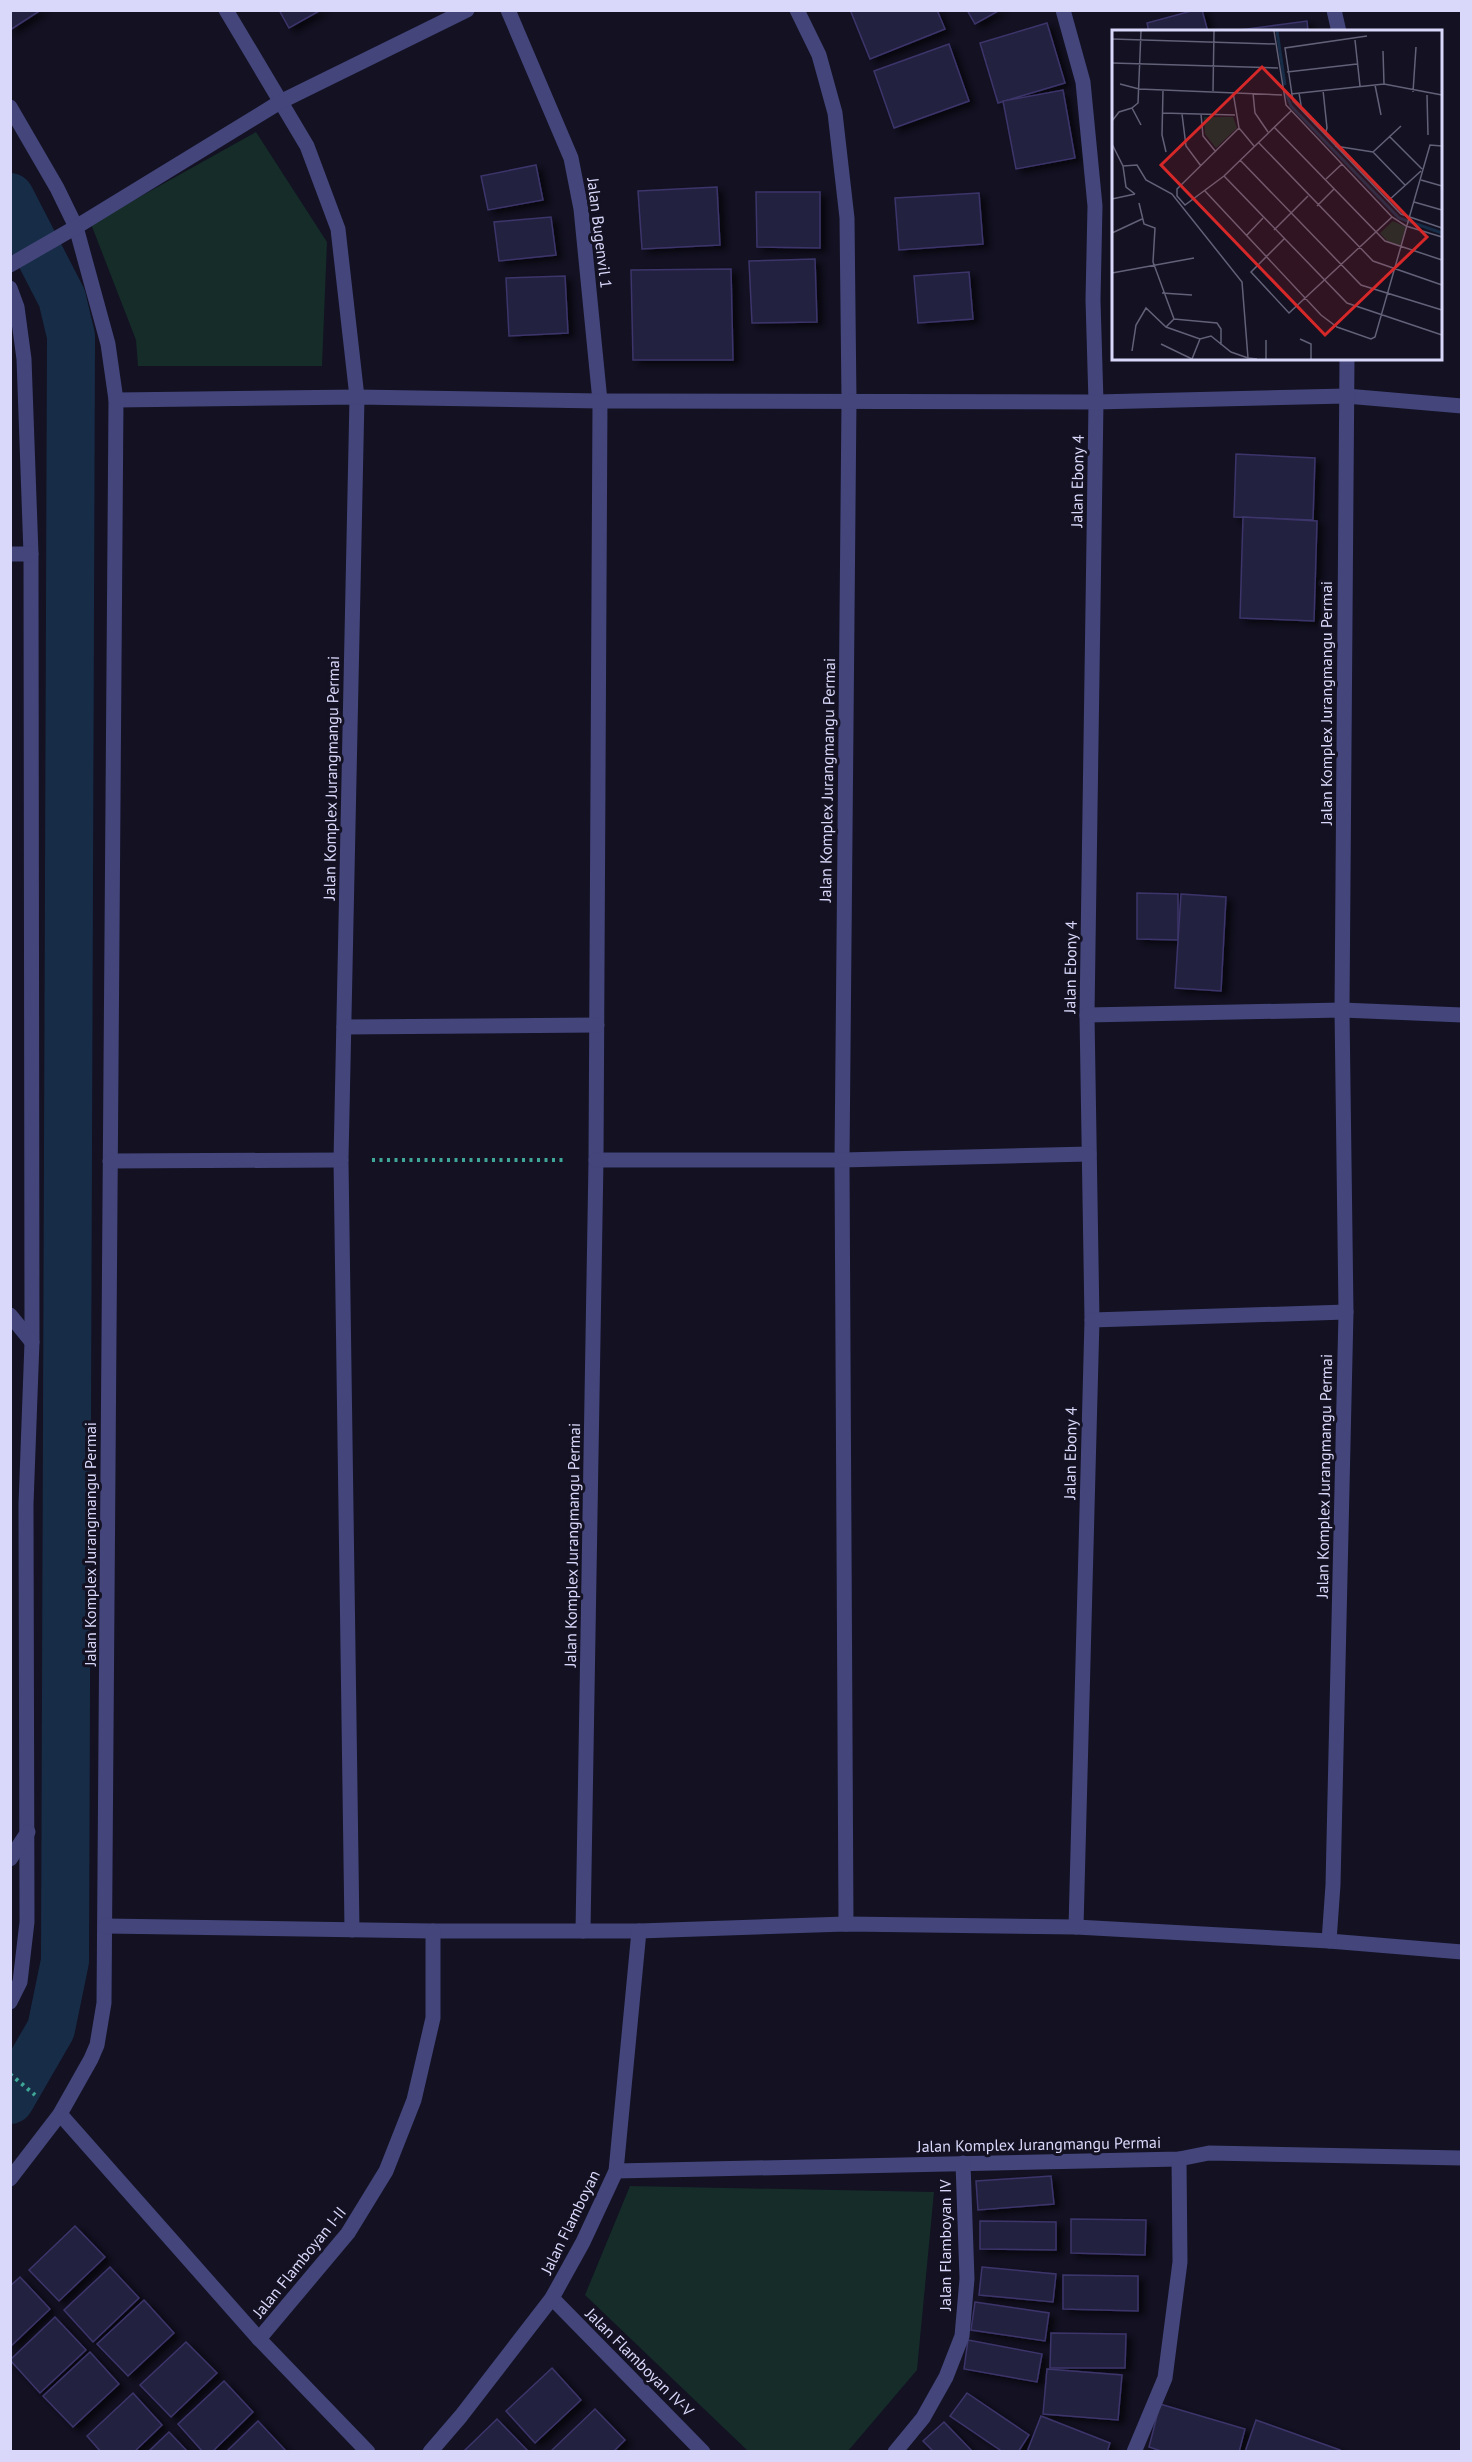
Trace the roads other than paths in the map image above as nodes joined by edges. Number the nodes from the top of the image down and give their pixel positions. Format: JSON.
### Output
{"nodes":[{"id":1,"x":226,"y":10,"type":"edge"},
{"id":2,"x":467,"y":10,"type":"edge"},
{"id":3,"x":508,"y":10,"type":"edge"},
{"id":4,"x":797,"y":10,"type":"edge"},
{"id":5,"x":1063,"y":10,"type":"edge"},
{"id":6,"x":1334,"y":10,"type":"edge"},
{"id":7,"x":1339,"y":30,"type":"edge"},
{"id":8,"x":280,"y":102,"type":"junction"},
{"id":9,"x":10,"y":107,"type":"edge"},
{"id":10,"x":70,"y":231,"type":"junction"},
{"id":11,"x":10,"y":265,"type":"edge"},
{"id":12,"x":10,"y":288,"type":"edge"},
{"id":13,"x":1347,"y":360,"type":"edge"},
{"id":14,"x":1346,"y":396,"type":"junction"},
{"id":15,"x":357,"y":397,"type":"junction"},
{"id":16,"x":116,"y":400,"type":"junction"},
{"id":17,"x":849,"y":400,"type":"junction"},
{"id":18,"x":600,"y":401,"type":"junction"},
{"id":19,"x":1096,"y":402,"type":"junction"},
{"id":20,"x":1461,"y":406,"type":"edge"},
{"id":21,"x":10,"y":554,"type":"edge"},
{"id":22,"x":31,"y":554,"type":"junction"},
{"id":23,"x":1342,"y":1010,"type":"junction"},
{"id":24,"x":1087,"y":1015,"type":"junction"},
{"id":25,"x":1461,"y":1015,"type":"edge"},
{"id":26,"x":597,"y":1025,"type":"junction"},
{"id":27,"x":344,"y":1028,"type":"junction"},
{"id":28,"x":1089,"y":1154,"type":"junction"},
{"id":29,"x":341,"y":1160,"type":"junction"},
{"id":30,"x":596,"y":1160,"type":"junction"},
{"id":31,"x":842,"y":1160,"type":"junction"},
{"id":32,"x":110,"y":1161,"type":"junction"},
{"id":33,"x":1346,"y":1312,"type":"junction"},
{"id":34,"x":10,"y":1315,"type":"edge"},
{"id":35,"x":1092,"y":1320,"type":"junction"},
{"id":36,"x":32,"y":1342,"type":"junction"},
{"id":37,"x":26,"y":1504,"type":"junction"},
{"id":38,"x":10,"y":1509,"type":"edge"},
{"id":39,"x":28,"y":1832,"type":"junction"},
{"id":40,"x":10,"y":1859,"type":"edge"},
{"id":41,"x":846,"y":1924,"type":"junction"},
{"id":42,"x":105,"y":1926,"type":"junction"},
{"id":43,"x":1076,"y":1927,"type":"junction"},
{"id":44,"x":352,"y":1930,"type":"junction"},
{"id":45,"x":583,"y":1930,"type":"junction"},
{"id":46,"x":433,"y":1931,"type":"junction"},
{"id":47,"x":639,"y":1931,"type":"junction"},
{"id":48,"x":1329,"y":1941,"type":"junction"},
{"id":49,"x":1461,"y":1952,"type":"edge"},
{"id":50,"x":10,"y":2002,"type":"edge"},
{"id":51,"x":60,"y":2114,"type":"junction"},
{"id":52,"x":1461,"y":2158,"type":"edge"},
{"id":53,"x":1179,"y":2159,"type":"junction"},
{"id":54,"x":963,"y":2163,"type":"junction"},
{"id":55,"x":615,"y":2171,"type":"junction"},
{"id":56,"x":10,"y":2179,"type":"edge"},
{"id":57,"x":552,"y":2298,"type":"junction"},
{"id":58,"x":260,"y":2339,"type":"junction"},
{"id":59,"x":368,"y":2451,"type":"edge"},
{"id":60,"x":430,"y":2451,"type":"edge"},
{"id":61,"x":703,"y":2451,"type":"edge"},
{"id":62,"x":895,"y":2451,"type":"edge"},
{"id":63,"x":1134,"y":2451,"type":"edge"}],
"edges":[{"from":1,"to":8,"type":"street","name":"Jalan Komplex Jurangmangu Permai"},
{"from":2,"to":8,"type":"street"},
{"from":3,"to":18,"type":"street","name":"Jalan Bugenvil 1"},
{"from":4,"to":17,"type":"street","name":"Jalan Komplex Jurangmangu Permai"},
{"from":5,"to":19,"type":"street","name":"Jalan Ebony 4"},
{"from":6,"to":7,"type":"street"},
{"from":8,"to":10,"type":"street"},
{"from":8,"to":15,"type":"street","name":"Jalan Komplex Jurangmangu Permai"},
{"from":9,"to":10,"type":"street","name":"Jalan Komplex Jurangmangu Permai"},
{"from":10,"to":11,"type":"street"},
{"from":10,"to":16,"type":"street","name":"Jalan Komplex Jurangmangu Permai"},
{"from":12,"to":22,"type":"street"},
{"from":13,"to":14,"type":"street","name":"Jalan Komplex Jurangmangu Permai"},
{"from":14,"to":19,"type":"street"},
{"from":14,"to":20,"type":"street"},
{"from":14,"to":23,"type":"street","name":"Jalan Komplex Jurangmangu Permai"},
{"from":15,"to":16,"type":"street"},
{"from":15,"to":18,"type":"street"},
{"from":15,"to":27,"type":"street","name":"Jalan Komplex Jurangmangu Permai"},
{"from":16,"to":32,"type":"street","name":"Jalan Komplex Jurangmangu Permai"},
{"from":17,"to":18,"type":"street"},
{"from":17,"to":19,"type":"street"},
{"from":17,"to":31,"type":"street","name":"Jalan Komplex Jurangmangu Permai"},
{"from":18,"to":26,"type":"street","name":"Jalan Komplex Jurangmangu Permai"},
{"from":19,"to":24,"type":"street","name":"Jalan Ebony 4"},
{"from":21,"to":22,"type":"street"},
{"from":22,"to":36,"type":"street"},
{"from":23,"to":24,"type":"street"},
{"from":23,"to":25,"type":"street"},
{"from":23,"to":33,"type":"street","name":"Jalan Komplex Jurangmangu Permai"},
{"from":24,"to":28,"type":"street","name":"Jalan Ebony 4"},
{"from":26,"to":27,"type":"street"},
{"from":26,"to":30,"type":"street","name":"Jalan Komplex Jurangmangu Permai"},
{"from":27,"to":29,"type":"street","name":"Jalan Komplex Jurangmangu Permai"},
{"from":28,"to":31,"type":"street"},
{"from":28,"to":35,"type":"street","name":"Jalan Ebony 4"},
{"from":29,"to":32,"type":"street"},
{"from":29,"to":44,"type":"street","name":"Jalan Komplex Jurangmangu Permai"},
{"from":30,"to":31,"type":"street"},
{"from":30,"to":45,"type":"street","name":"Jalan Komplex Jurangmangu Permai"},
{"from":31,"to":41,"type":"street","name":"Jalan Komplex Jurangmangu Permai"},
{"from":32,"to":42,"type":"street","name":"Jalan Komplex Jurangmangu Permai"},
{"from":33,"to":35,"type":"street"},
{"from":33,"to":48,"type":"street","name":"Jalan Komplex Jurangmangu Permai"},
{"from":34,"to":36,"type":"street"},
{"from":35,"to":43,"type":"street","name":"Jalan Ebony 4"},
{"from":36,"to":37,"type":"street"},
{"from":37,"to":38,"type":"street"},
{"from":37,"to":39,"type":"street"},
{"from":39,"to":40,"type":"street"},
{"from":39,"to":50,"type":"street"},
{"from":41,"to":43,"type":"street"},
{"from":41,"to":47,"type":"street"},
{"from":42,"to":44,"type":"street"},
{"from":42,"to":51,"type":"street","name":"Jalan Komplex Jurangmangu Permai"},
{"from":43,"to":48,"type":"street"},
{"from":44,"to":46,"type":"street"},
{"from":45,"to":46,"type":"street"},
{"from":45,"to":47,"type":"street"},
{"from":46,"to":58,"type":"street","name":"Jalan Flamboyan I-II"},
{"from":47,"to":55,"type":"street","name":"Jalan Flamboyan"},
{"from":48,"to":49,"type":"street"},
{"from":51,"to":56,"type":"street","name":"Jalan Komplex Jurangmangu Permai"},
{"from":51,"to":58,"type":"street"},
{"from":52,"to":53,"type":"street","name":"Jalan Komplex Jurangmangu Permai"},
{"from":53,"to":54,"type":"street","name":"Jalan Komplex Jurangmangu Permai"},
{"from":53,"to":63,"type":"street"},
{"from":54,"to":55,"type":"street","name":"Jalan Komplex Jurangmangu Permai"},
{"from":54,"to":62,"type":"street","name":"Jalan Flamboyan IV"},
{"from":55,"to":57,"type":"street","name":"Jalan Flamboyan"},
{"from":57,"to":60,"type":"street","name":"Jalan Flamboyan"},
{"from":57,"to":61,"type":"street","name":"Jalan Flamboyan IV-V"},
{"from":58,"to":59,"type":"street"}]}
